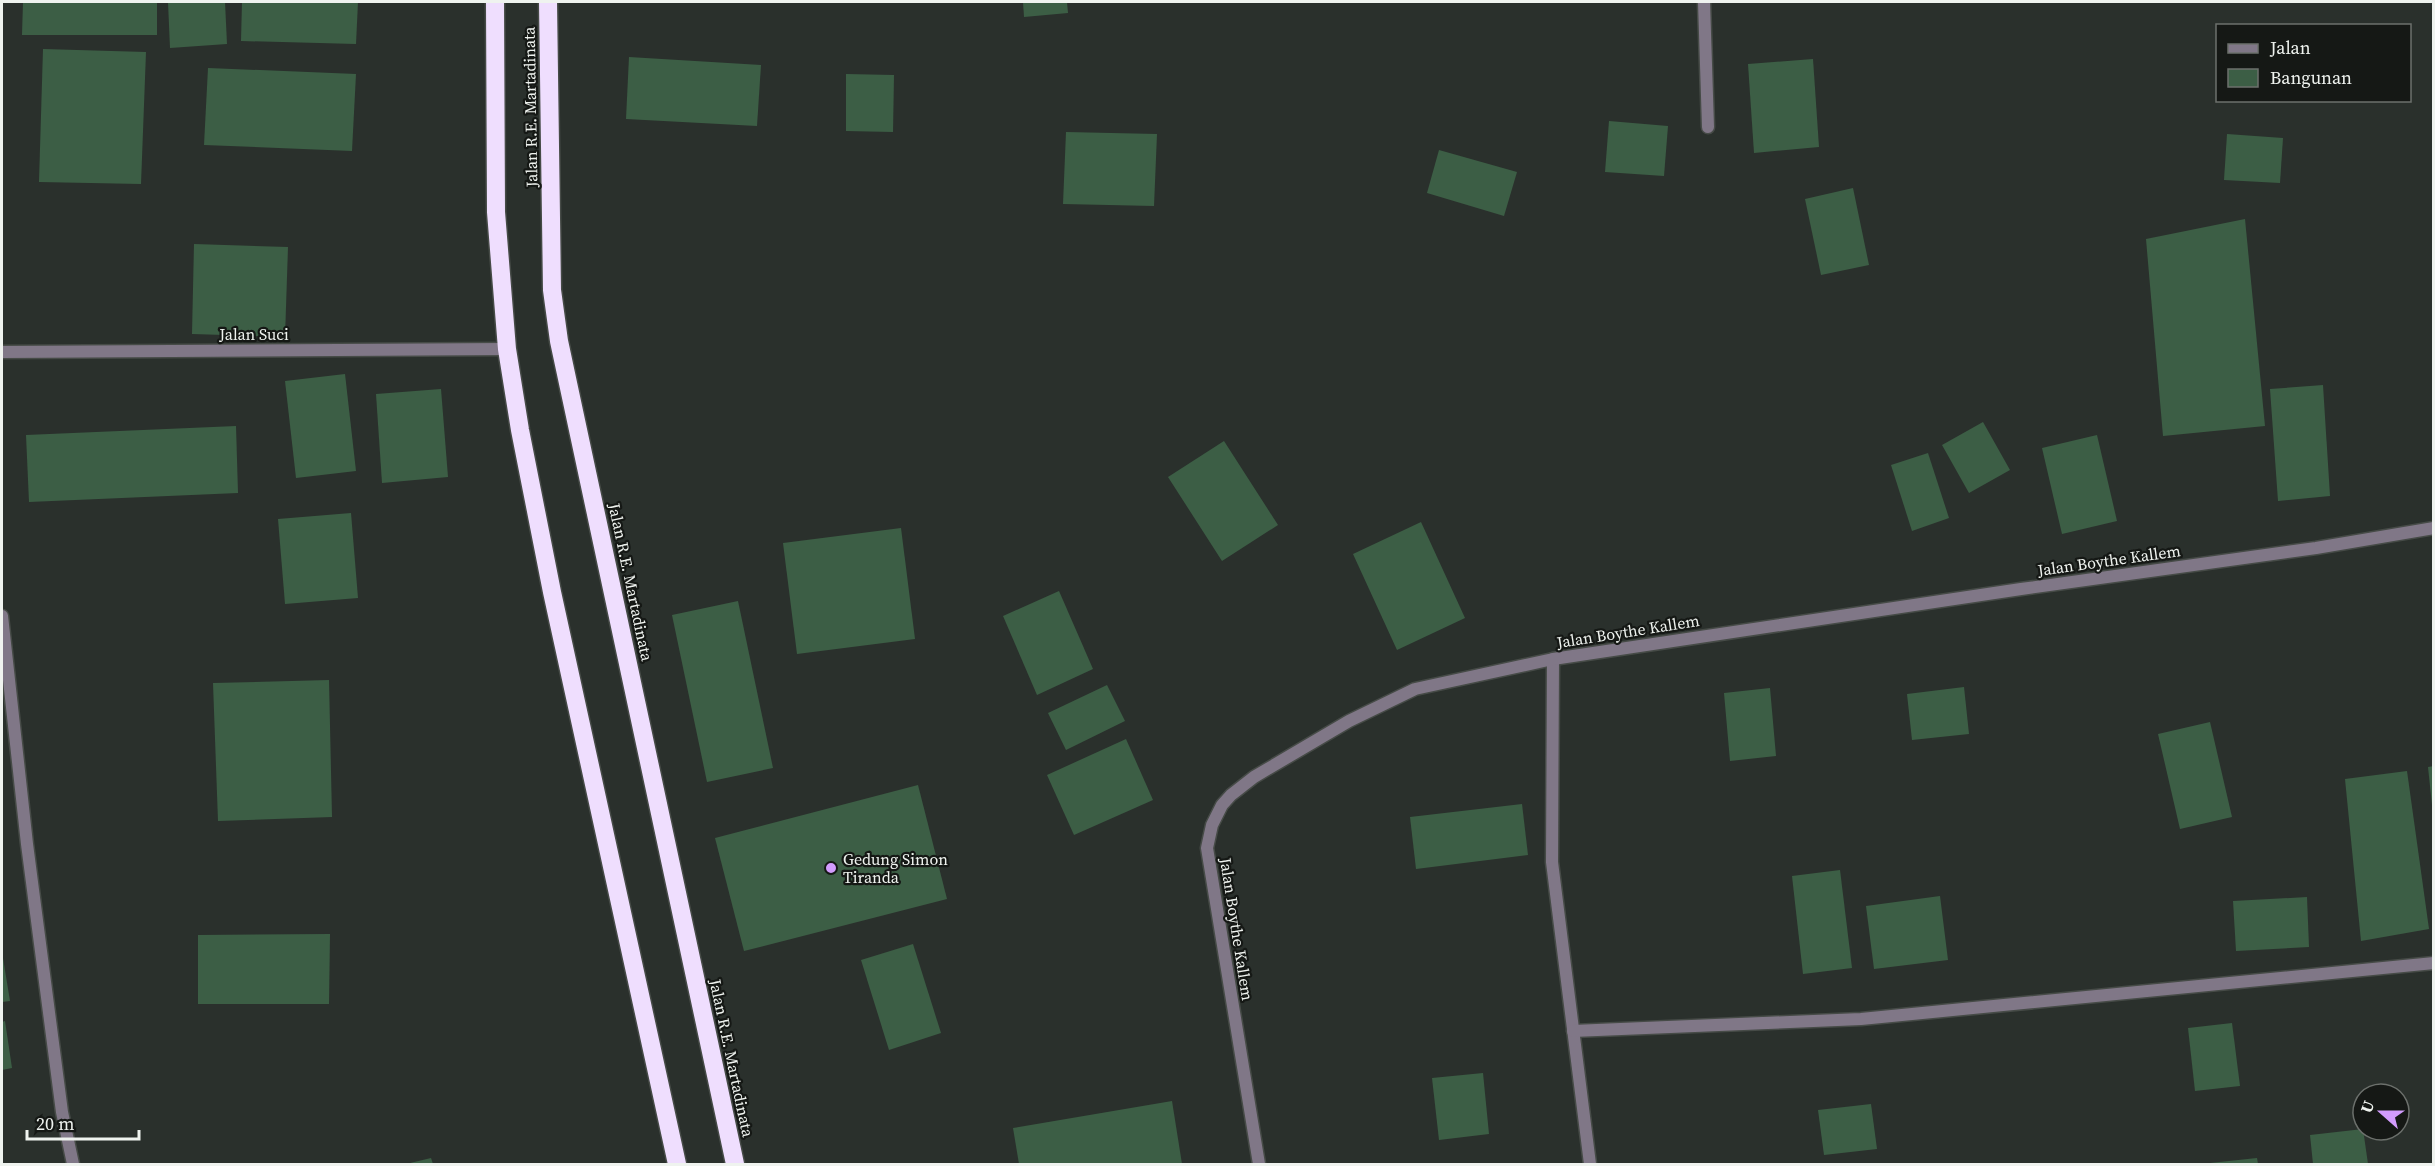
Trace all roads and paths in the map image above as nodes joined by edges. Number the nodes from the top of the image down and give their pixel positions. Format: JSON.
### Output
{"nodes":[{"id":1,"x":495,"y":2,"type":"edge"},
{"id":2,"x":548,"y":2,"type":"edge"},
{"id":3,"x":1704,"y":2,"type":"edge"},
{"id":4,"x":1708,"y":127,"type":"dead end"},
{"id":5,"x":507,"y":349,"type":"junction"},
{"id":6,"x":2,"y":352,"type":"edge"},
{"id":7,"x":2433,"y":528,"type":"edge"},
{"id":8,"x":2,"y":616,"type":"edge"},
{"id":9,"x":1553,"y":658,"type":"junction"},
{"id":10,"x":2433,"y":963,"type":"edge"},
{"id":11,"x":1573,"y":1031,"type":"junction"},
{"id":12,"x":73,"y":1164,"type":"edge"},
{"id":13,"x":676,"y":1164,"type":"edge"},
{"id":14,"x":735,"y":1164,"type":"edge"},
{"id":15,"x":1259,"y":1164,"type":"edge"},
{"id":16,"x":1590,"y":1164,"type":"edge"}],
"edges":[{"from":1,"to":5,"type":"highway","name":"Jalan R.E. Martadinata"},
{"from":2,"to":14,"type":"highway","name":"Jalan R.E. Martadinata"},
{"from":3,"to":4,"type":"street"},
{"from":5,"to":6,"type":"street","name":"Jalan Suci"},
{"from":5,"to":13,"type":"highway","name":"Jalan R.E. Martadinata"},
{"from":7,"to":9,"type":"street","name":"Jalan Boythe Kallem"},
{"from":8,"to":12,"type":"street"},
{"from":9,"to":11,"type":"street"},
{"from":9,"to":15,"type":"street","name":"Jalan Boythe Kallem"},
{"from":10,"to":11,"type":"street"},
{"from":11,"to":16,"type":"street"}]}
